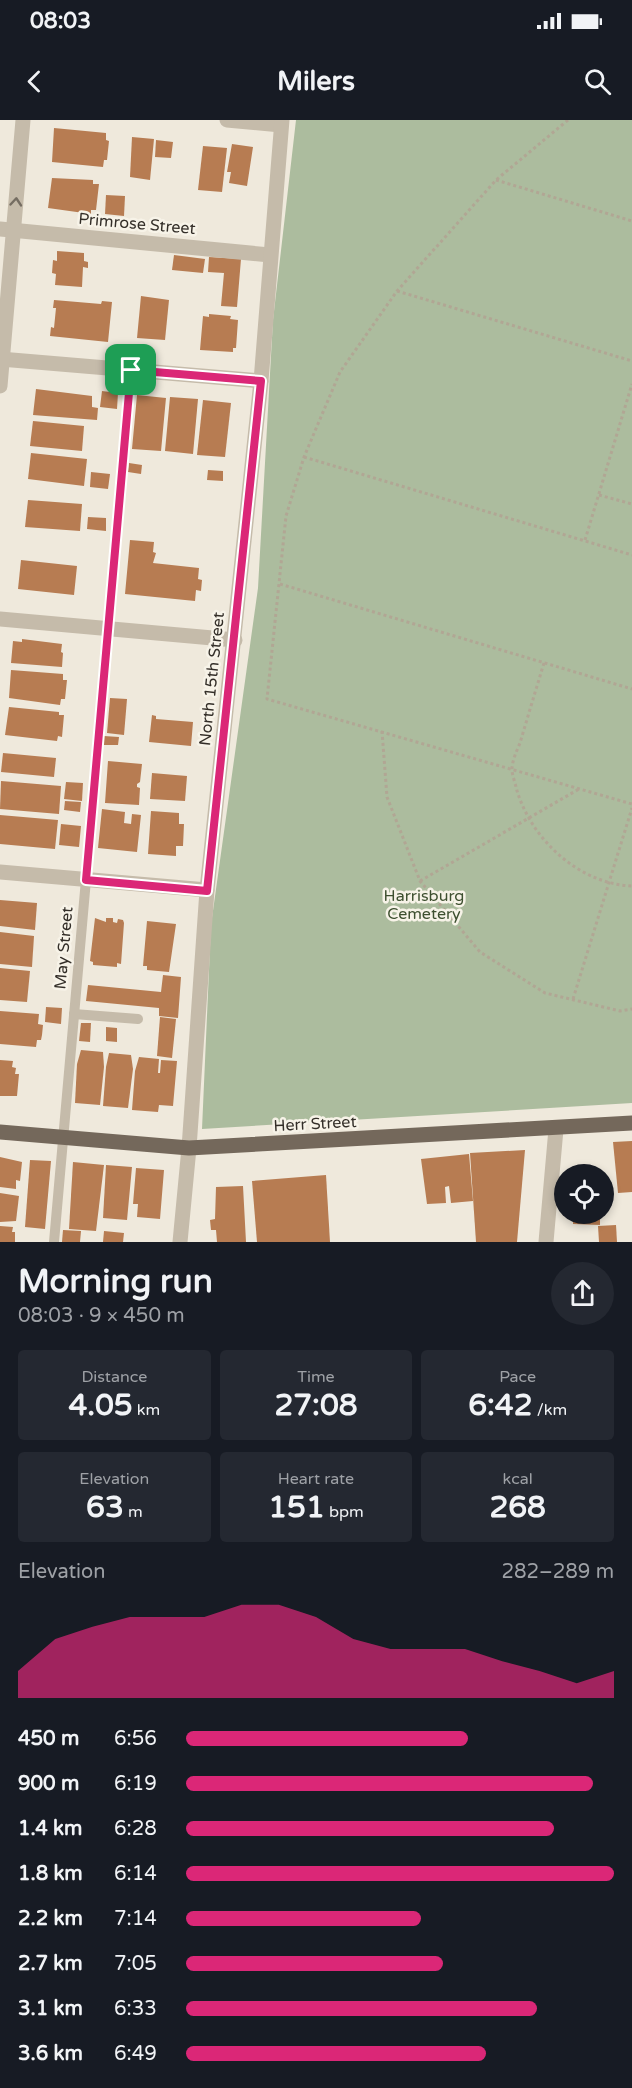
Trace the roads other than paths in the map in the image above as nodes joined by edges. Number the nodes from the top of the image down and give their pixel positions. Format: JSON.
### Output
{"nodes":[{"id":1,"x":23,"y":120,"type":"edge"},
{"id":2,"x":227,"y":120,"type":"edge"},
{"id":3,"x":281,"y":122,"type":"edge"},
{"id":4,"x":7,"y":230,"type":"edge"},
{"id":5,"x":270,"y":255,"type":"junction"},
{"id":6,"x":1,"y":359,"type":"edge"},
{"id":7,"x":131,"y":370,"type":"junction"},
{"id":8,"x":261,"y":381,"type":"junction"},
{"id":9,"x":0,"y":386,"type":"edge"},
{"id":10,"x":0,"y":619,"type":"edge"},
{"id":11,"x":108,"y":628,"type":"junction"},
{"id":12,"x":235,"y":640,"type":"junction"},
{"id":13,"x":0,"y":872,"type":"edge"},
{"id":14,"x":86,"y":880,"type":"junction"},
{"id":15,"x":207,"y":891,"type":"junction"},
{"id":16,"x":74,"y":1014,"type":"junction"},
{"id":17,"x":138,"y":1019,"type":"dead end"},
{"id":18,"x":632,"y":1123,"type":"edge"},
{"id":19,"x":556,"y":1129,"type":"junction"},
{"id":20,"x":0,"y":1132,"type":"edge"},
{"id":21,"x":63,"y":1137,"type":"junction"},
{"id":22,"x":189,"y":1148,"type":"junction"},
{"id":23,"x":54,"y":1242,"type":"edge"},
{"id":24,"x":180,"y":1242,"type":"edge"},
{"id":25,"x":546,"y":1242,"type":"edge"}],
"edges":[{"from":4,"to":1,"type":"street","one_way":true},
{"from":2,"to":3,"type":"street"},
{"from":3,"to":5,"type":"street","name":"North 15th Street"},
{"from":4,"to":5,"type":"street","name":"Primrose Street"},
{"from":4,"to":6,"type":"street"},
{"from":5,"to":8,"type":"street","name":"North 15th Street"},
{"from":6,"to":7,"type":"street"},
{"from":6,"to":9,"type":"street"},
{"from":7,"to":8,"type":"street"},
{"from":7,"to":11,"type":"lane","name":"May Street"},
{"from":8,"to":12,"type":"street","name":"North 15th Street"},
{"from":10,"to":11,"type":"street"},
{"from":11,"to":12,"type":"street"},
{"from":11,"to":14,"type":"lane","name":"May Street"},
{"from":12,"to":15,"type":"street","name":"North 15th Street"},
{"from":13,"to":14,"type":"street"},
{"from":14,"to":15,"type":"street"},
{"from":14,"to":16,"type":"lane","name":"May Street"},
{"from":15,"to":22,"type":"street","name":"North 15th Street"},
{"from":16,"to":17,"type":"lane"},
{"from":16,"to":21,"type":"lane","name":"May Street"},
{"from":18,"to":19,"type":"main road","name":"Herr Street"},
{"from":19,"to":22,"type":"main road","name":"Herr Street"},
{"from":19,"to":25,"type":"street"},
{"from":20,"to":21,"type":"main road","name":"Herr Street"},
{"from":21,"to":22,"type":"main road","name":"Herr Street"},
{"from":21,"to":23,"type":"lane","name":"May Street"},
{"from":22,"to":24,"type":"street","name":"North 15th Street"}]}
